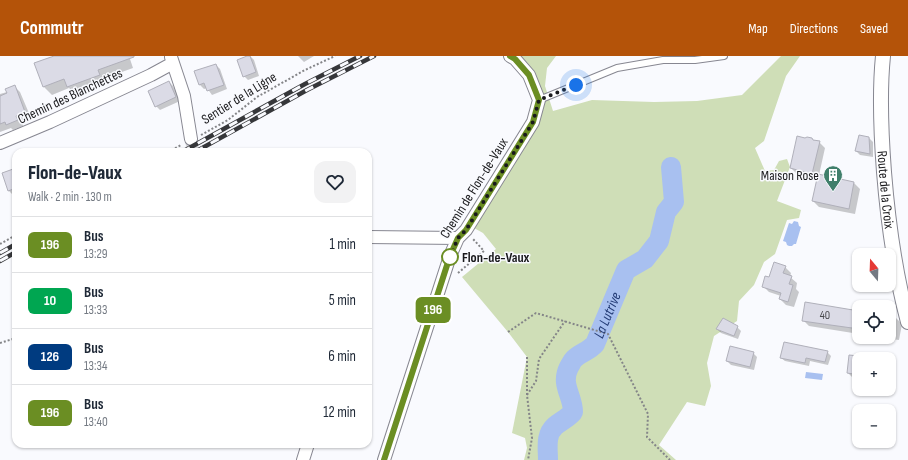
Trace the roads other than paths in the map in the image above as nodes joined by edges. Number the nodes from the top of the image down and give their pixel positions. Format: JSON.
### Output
{"nodes":[{"id":1,"x":510,"y":56,"type":"edge"},
{"id":2,"x":724,"y":56,"type":"edge"},
{"id":3,"x":883,"y":56,"type":"edge"},
{"id":4,"x":172,"y":60,"type":"edge"},
{"id":5,"x":539,"y":100,"type":"junction"},
{"id":6,"x":192,"y":139,"type":"tunnel mouth"},
{"id":7,"x":0,"y":143,"type":"edge"},
{"id":8,"x":462,"y":234,"type":"junction"},
{"id":9,"x":372,"y":237,"type":"edge"},
{"id":10,"x":908,"y":322,"type":"edge"},
{"id":11,"x":307,"y":448,"type":"edge"},
{"id":12,"x":303,"y":460,"type":"edge"},
{"id":13,"x":384,"y":460,"type":"edge"}],
"edges":[{"from":1,"to":5,"type":"street"},
{"from":2,"to":5,"type":"lane"},
{"from":3,"to":10,"type":"street","name":"Route de la Croix"},
{"from":4,"to":6,"type":"street"},
{"from":4,"to":7,"type":"street","name":"Chemin des Blanchettes"},
{"from":5,"to":8,"type":"street","name":"Chemin de Flon-de-Vaux"},
{"from":8,"to":9,"type":"street"},
{"from":8,"to":13,"type":"street","name":"Chemin de Flon-de-Vaux"},
{"from":11,"to":12,"type":"street"}]}
